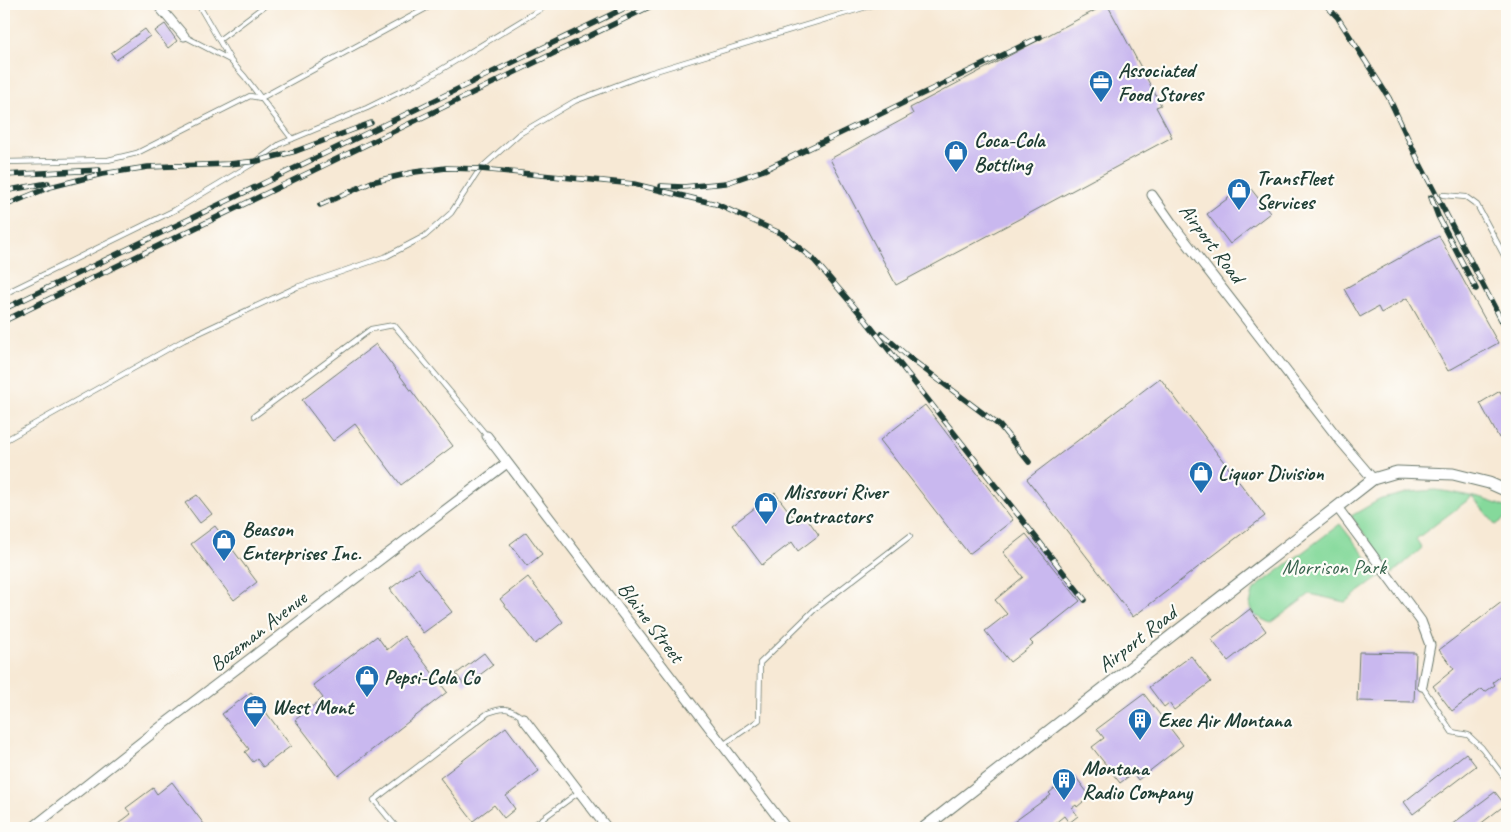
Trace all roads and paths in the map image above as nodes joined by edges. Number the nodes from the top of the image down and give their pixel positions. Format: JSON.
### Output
{"nodes":[{"id":1,"x":157,"y":4,"type":"edge"},
{"id":2,"x":198,"y":4,"type":"edge"},
{"id":3,"x":267,"y":4,"type":"edge"},
{"id":4,"x":434,"y":4,"type":"edge"},
{"id":5,"x":549,"y":4,"type":"edge"},
{"id":6,"x":876,"y":4,"type":"edge"},
{"id":7,"x":184,"y":36,"type":"joint"},
{"id":8,"x":219,"y":40,"type":"junction"},
{"id":9,"x":230,"y":60,"type":"junction"},
{"id":10,"x":261,"y":98,"type":"junction"},
{"id":11,"x":292,"y":139,"type":"junction"},
{"id":12,"x":4,"y":162,"type":"edge"},
{"id":13,"x":1152,"y":195,"type":"dead end"},
{"id":14,"x":1443,"y":196,"type":"dead end"},
{"id":15,"x":1507,"y":261,"type":"edge"},
{"id":16,"x":4,"y":294,"type":"edge"},
{"id":17,"x":254,"y":416,"type":"dead end"},
{"id":18,"x":487,"y":436,"type":"joint"},
{"id":19,"x":4,"y":441,"type":"edge"},
{"id":20,"x":507,"y":462,"type":"junction"},
{"id":21,"x":1373,"y":479,"type":"junction"},
{"id":22,"x":1507,"y":491,"type":"edge"},
{"id":23,"x":1336,"y":507,"type":"junction"},
{"id":24,"x":910,"y":536,"type":"dead end"},
{"id":25,"x":1422,"y":686,"type":"joint"},
{"id":26,"x":522,"y":718,"type":"joint"},
{"id":27,"x":723,"y":745,"type":"junction"},
{"id":28,"x":1507,"y":781,"type":"edge"},
{"id":29,"x":579,"y":792,"type":"junction"},
{"id":30,"x":32,"y":828,"type":"edge"},
{"id":31,"x":396,"y":828,"type":"edge"},
{"id":32,"x":530,"y":828,"type":"edge"},
{"id":33,"x":607,"y":828,"type":"edge"},
{"id":34,"x":786,"y":828,"type":"edge"},
{"id":35,"x":924,"y":828,"type":"edge"}],
"edges":[{"from":1,"to":7,"type":"street"},
{"from":2,"to":8,"type":"lane"},
{"from":3,"to":8,"type":"lane"},
{"from":4,"to":10,"type":"lane"},
{"from":5,"to":11,"type":"lane"},
{"from":6,"to":19,"type":"lane"},
{"from":7,"to":9,"type":"lane"},
{"from":8,"to":9,"type":"lane"},
{"from":9,"to":10,"type":"lane"},
{"from":10,"to":11,"type":"lane"},
{"from":10,"to":12,"type":"lane"},
{"from":11,"to":16,"type":"lane"},
{"from":13,"to":21,"type":"street","name":"Airport Road"},
{"from":14,"to":15,"type":"lane"},
{"from":17,"to":18,"type":"lane"},
{"from":18,"to":20,"type":"street","name":"Blaine Street"},
{"from":20,"to":27,"type":"street","name":"Blaine Street"},
{"from":20,"to":30,"type":"street","name":"Bozeman Avenue"},
{"from":21,"to":22,"type":"street","name":"Airport Road"},
{"from":21,"to":23,"type":"street","name":"Airport Road"},
{"from":23,"to":25,"type":"street"},
{"from":23,"to":35,"type":"street","name":"Airport Road"},
{"from":24,"to":27,"type":"lane"},
{"from":25,"to":28,"type":"lane"},
{"from":26,"to":29,"type":"street"},
{"from":26,"to":31,"type":"lane"},
{"from":27,"to":34,"type":"street","name":"Blaine Street"},
{"from":29,"to":32,"type":"lane"},
{"from":29,"to":33,"type":"street"}]}
